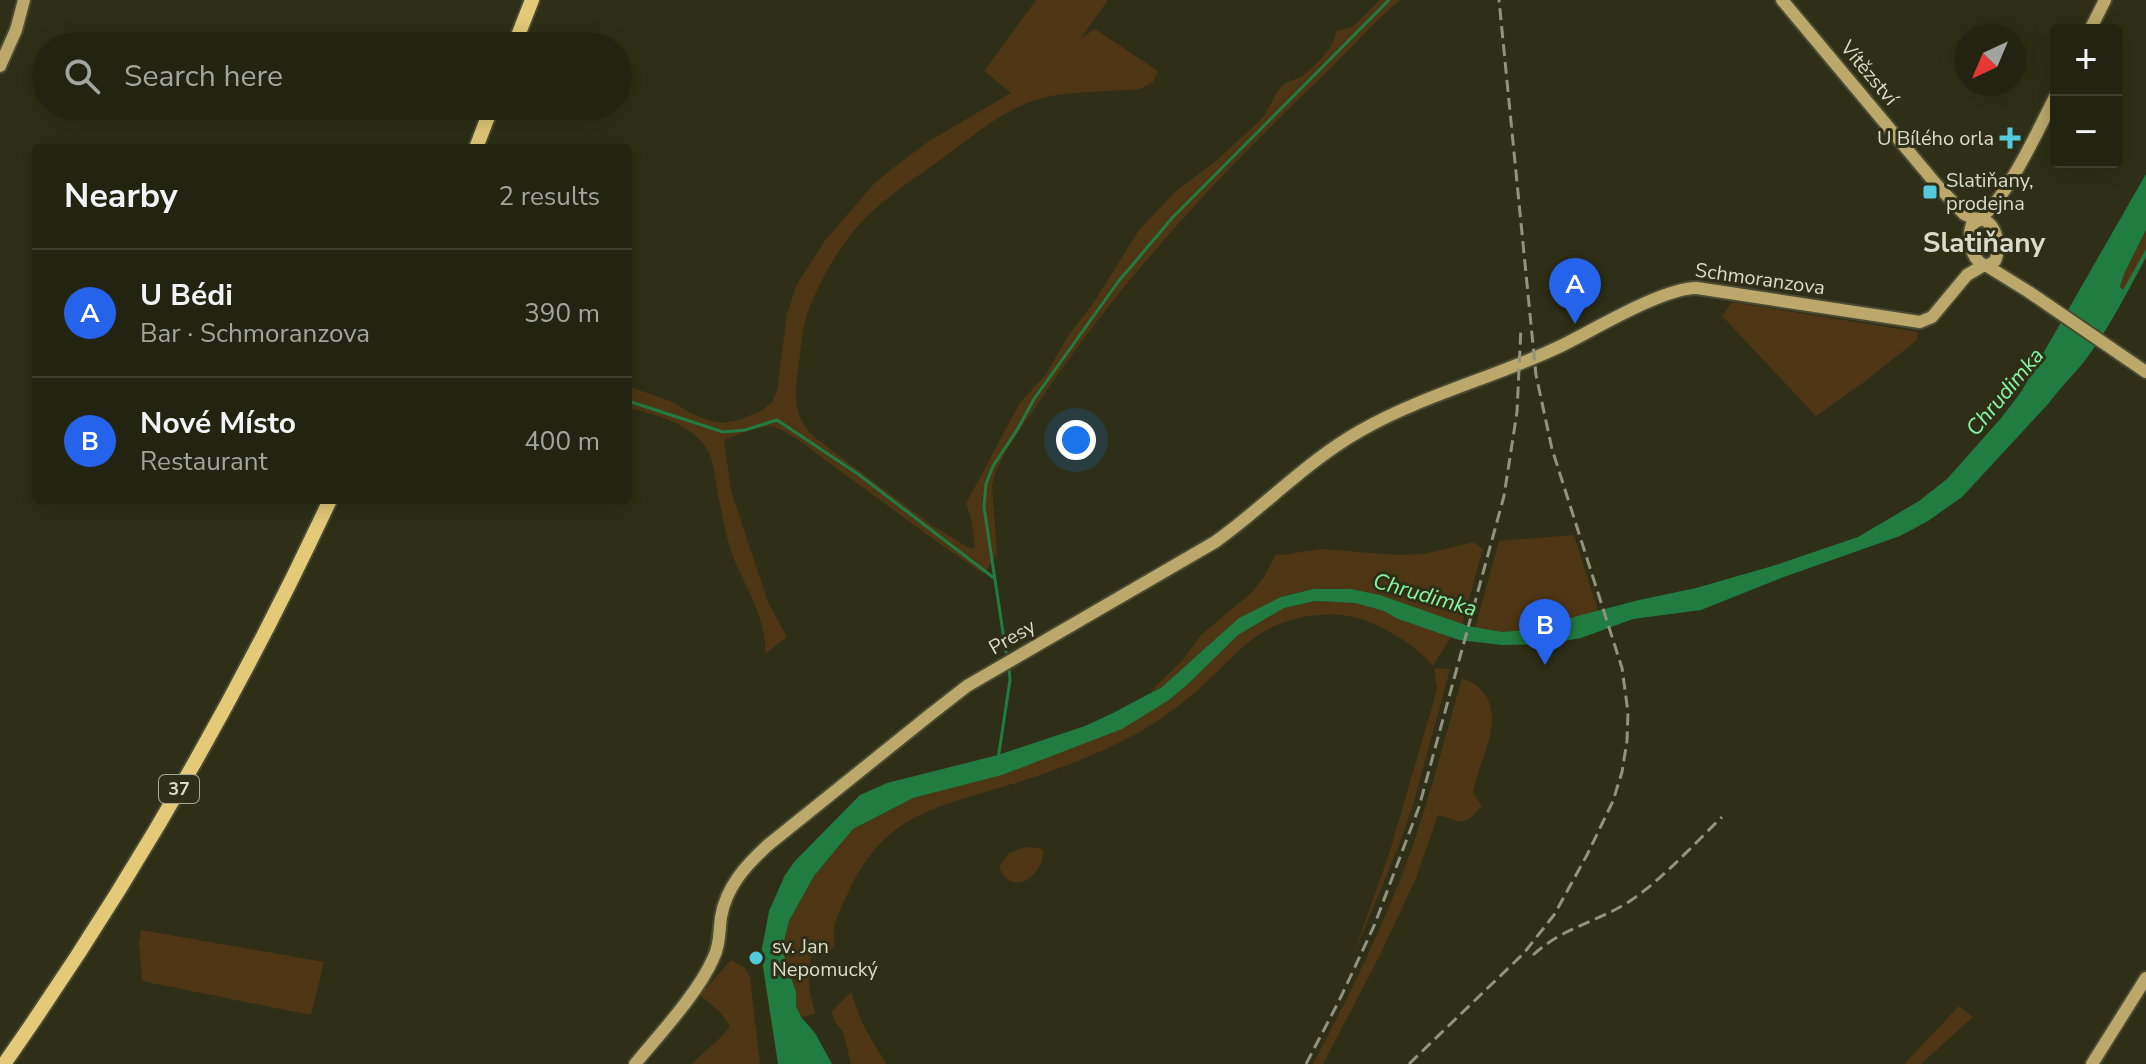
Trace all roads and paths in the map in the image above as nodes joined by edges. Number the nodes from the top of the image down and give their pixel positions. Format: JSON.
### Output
{"nodes":[{"id":1,"x":24,"y":0,"type":"edge"},
{"id":2,"x":532,"y":0,"type":"edge"},
{"id":3,"x":1782,"y":0,"type":"edge"},
{"id":4,"x":2105,"y":0,"type":"edge"},
{"id":5,"x":2093,"y":24,"type":"edge"},
{"id":6,"x":519,"y":32,"type":"edge"},
{"id":7,"x":0,"y":66,"type":"edge"},
{"id":8,"x":2055,"y":96,"type":"edge"},
{"id":9,"x":487,"y":120,"type":"edge"},
{"id":10,"x":478,"y":144,"type":"edge"},
{"id":11,"x":1925,"y":172,"type":"junction"},
{"id":12,"x":2015,"y":173,"type":"junction"},
{"id":13,"x":1979,"y":219,"type":"junction"},
{"id":14,"x":1995,"y":235,"type":"junction"},
{"id":15,"x":1972,"y":243,"type":"junction"},
{"id":16,"x":1998,"y":252,"type":"junction"},
{"id":17,"x":1985,"y":266,"type":"junction"},
{"id":18,"x":1951,"y":294,"type":"junction"},
{"id":19,"x":2037,"y":297,"type":"junction"},
{"id":20,"x":1520,"y":363,"type":"joint"},
{"id":21,"x":2146,"y":372,"type":"edge"},
{"id":22,"x":328,"y":504,"type":"edge"},
{"id":23,"x":2146,"y":978,"type":"edge"},
{"id":24,"x":4,"y":1064,"type":"edge"},
{"id":25,"x":635,"y":1064,"type":"edge"},
{"id":26,"x":2092,"y":1064,"type":"edge"}],
"edges":[{"from":1,"to":7,"type":"street"},
{"from":2,"to":6,"type":"main road"},
{"from":3,"to":11,"type":"street","name":"Vítězství"},
{"from":4,"to":5,"type":"street"},
{"from":8,"to":12,"type":"street"},
{"from":9,"to":10,"type":"main road"},
{"from":11,"to":13,"type":"street","name":"Vítězství"},
{"from":11,"to":15,"type":"street","name":"Vítězství"},
{"from":12,"to":13,"type":"street"},
{"from":12,"to":14,"type":"street"},
{"from":13,"to":14,"type":"street","name":"Vítězství"},
{"from":13,"to":15,"type":"street","name":"Schmoranzova"},
{"from":14,"to":16,"type":"street"},
{"from":15,"to":17,"type":"street","name":"Vítězství"},
{"from":15,"to":18,"type":"street","name":"Schmoranzova"},
{"from":16,"to":17,"type":"street","name":"Schmoranzova"},
{"from":16,"to":19,"type":"street"},
{"from":17,"to":18,"type":"street","name":"Schmoranzova"},
{"from":17,"to":19,"type":"street"},
{"from":18,"to":20,"type":"street","name":"Schmoranzova"},
{"from":19,"to":21,"type":"street"},
{"from":20,"to":25,"type":"street","name":"Presy"},
{"from":22,"to":24,"type":"main road","number":"37"},
{"from":23,"to":26,"type":"street"}]}
